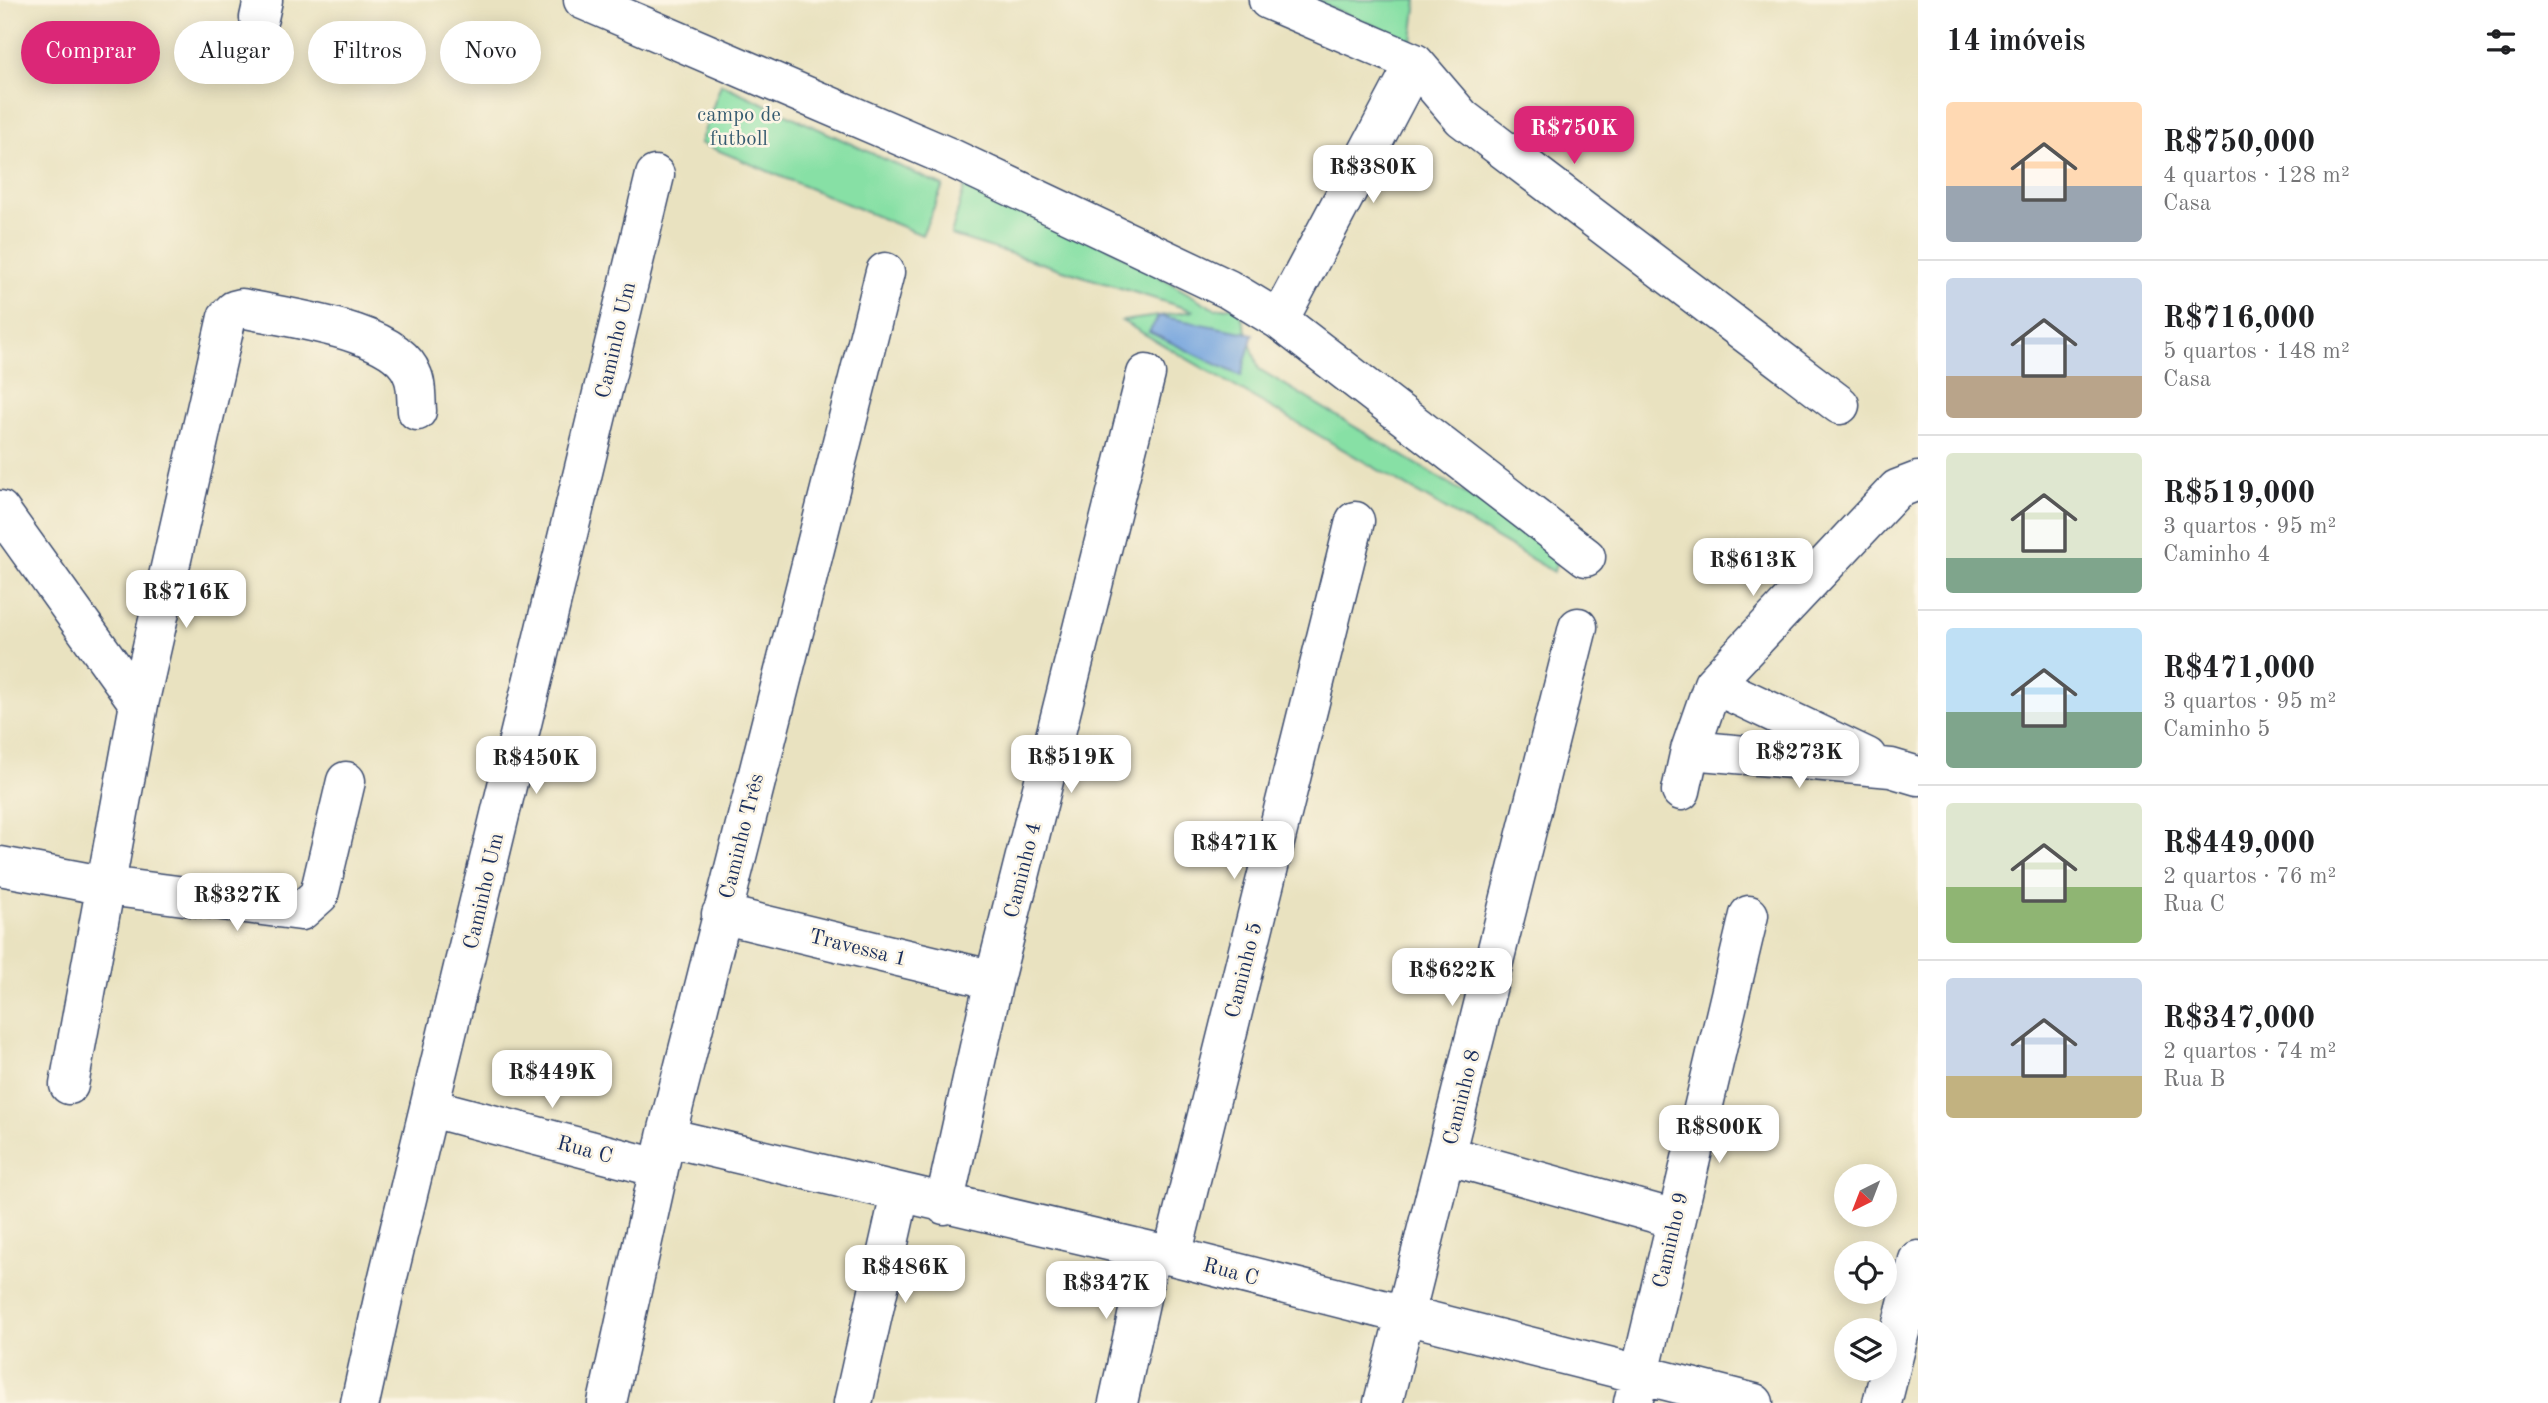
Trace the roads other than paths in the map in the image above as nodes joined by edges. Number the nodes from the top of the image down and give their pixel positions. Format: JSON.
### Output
{"nodes":[{"id":1,"x":583,"y":0,"type":"edge"},
{"id":2,"x":1268,"y":0,"type":"edge"},
{"id":3,"x":1415,"y":63,"type":"junction"},
{"id":4,"x":655,"y":175,"type":"dead end"},
{"id":5,"x":885,"y":272,"type":"dead end"},
{"id":6,"x":1279,"y":320,"type":"junction"},
{"id":7,"x":1146,"y":374,"type":"dead end"},
{"id":8,"x":1840,"y":405,"type":"dead end"},
{"id":9,"x":417,"y":411,"type":"dead end"},
{"id":10,"x":1918,"y":481,"type":"edge"},
{"id":11,"x":0,"y":510,"type":"edge"},
{"id":12,"x":1355,"y":521,"type":"dead end"},
{"id":13,"x":1586,"y":557,"type":"dead end"},
{"id":14,"x":1578,"y":627,"type":"dead end"},
{"id":15,"x":1713,"y":684,"type":"junction"},
{"id":16,"x":139,"y":704,"type":"junction"},
{"id":17,"x":1690,"y":750,"type":"junction"},
{"id":18,"x":1904,"y":772,"type":"edge"},
{"id":19,"x":346,"y":781,"type":"dead end"},
{"id":20,"x":1681,"y":791,"type":"dead end"},
{"id":21,"x":0,"y":866,"type":"edge"},
{"id":22,"x":107,"y":886,"type":"junction"},
{"id":23,"x":722,"y":914,"type":"junction"},
{"id":24,"x":1749,"y":915,"type":"dead end"},
{"id":25,"x":994,"y":980,"type":"junction"},
{"id":26,"x":69,"y":1085,"type":"dead end"},
{"id":27,"x":431,"y":1108,"type":"junction"},
{"id":28,"x":662,"y":1153,"type":"junction"},
{"id":29,"x":1446,"y":1155,"type":"junction"},
{"id":30,"x":900,"y":1194,"type":"junction"},
{"id":31,"x":944,"y":1205,"type":"junction"},
{"id":32,"x":1675,"y":1219,"type":"junction"},
{"id":33,"x":1161,"y":1254,"type":"junction"},
{"id":34,"x":1918,"y":1259,"type":"edge"},
{"id":35,"x":1403,"y":1316,"type":"junction"},
{"id":36,"x":1636,"y":1390,"type":"edge"},
{"id":37,"x":360,"y":1403,"type":"edge"},
{"id":38,"x":607,"y":1403,"type":"edge"},
{"id":39,"x":852,"y":1403,"type":"edge"},
{"id":40,"x":1118,"y":1403,"type":"edge"},
{"id":41,"x":1383,"y":1403,"type":"edge"},
{"id":42,"x":1754,"y":1403,"type":"edge"},
{"id":43,"x":1882,"y":1403,"type":"edge"}],
"edges":[{"from":1,"to":6,"type":"street"},
{"from":2,"to":3,"type":"street"},
{"from":3,"to":6,"type":"street"},
{"from":3,"to":8,"type":"street"},
{"from":4,"to":27,"type":"street","name":"Caminho Um"},
{"from":5,"to":23,"type":"street","name":"Caminho Três"},
{"from":6,"to":13,"type":"street"},
{"from":7,"to":25,"type":"street","name":"Caminho 4"},
{"from":9,"to":16,"type":"street"},
{"from":10,"to":15,"type":"street"},
{"from":11,"to":16,"type":"street"},
{"from":12,"to":33,"type":"street","name":"Caminho 5"},
{"from":14,"to":29,"type":"street","name":"Caminho 8"},
{"from":15,"to":17,"type":"street"},
{"from":15,"to":18,"type":"street"},
{"from":16,"to":22,"type":"street"},
{"from":17,"to":18,"type":"street"},
{"from":17,"to":20,"type":"street"},
{"from":19,"to":22,"type":"street"},
{"from":21,"to":22,"type":"street"},
{"from":22,"to":26,"type":"street"},
{"from":23,"to":25,"type":"street","name":"Travessa 1"},
{"from":23,"to":28,"type":"street","name":"Caminho Três"},
{"from":24,"to":32,"type":"street","name":"Caminho 9"},
{"from":25,"to":31,"type":"street","name":"Caminho 4"},
{"from":27,"to":28,"type":"street","name":"Rua C"},
{"from":27,"to":37,"type":"street","name":"Caminho Um"},
{"from":28,"to":30,"type":"street","name":"Rua C"},
{"from":28,"to":38,"type":"street","name":"Caminho Três"},
{"from":29,"to":32,"type":"street"},
{"from":29,"to":35,"type":"street","name":"Caminho 8"},
{"from":30,"to":31,"type":"street","name":"Rua C"},
{"from":30,"to":39,"type":"street"},
{"from":31,"to":33,"type":"street","name":"Rua C"},
{"from":32,"to":36,"type":"street","name":"Caminho 9"},
{"from":33,"to":35,"type":"street","name":"Rua C"},
{"from":33,"to":40,"type":"street","name":"Caminho 5"},
{"from":34,"to":43,"type":"street"},
{"from":35,"to":36,"type":"street","name":"Rua C"},
{"from":35,"to":41,"type":"street","name":"Caminho 8"},
{"from":36,"to":42,"type":"street","name":"Rua C"}]}
